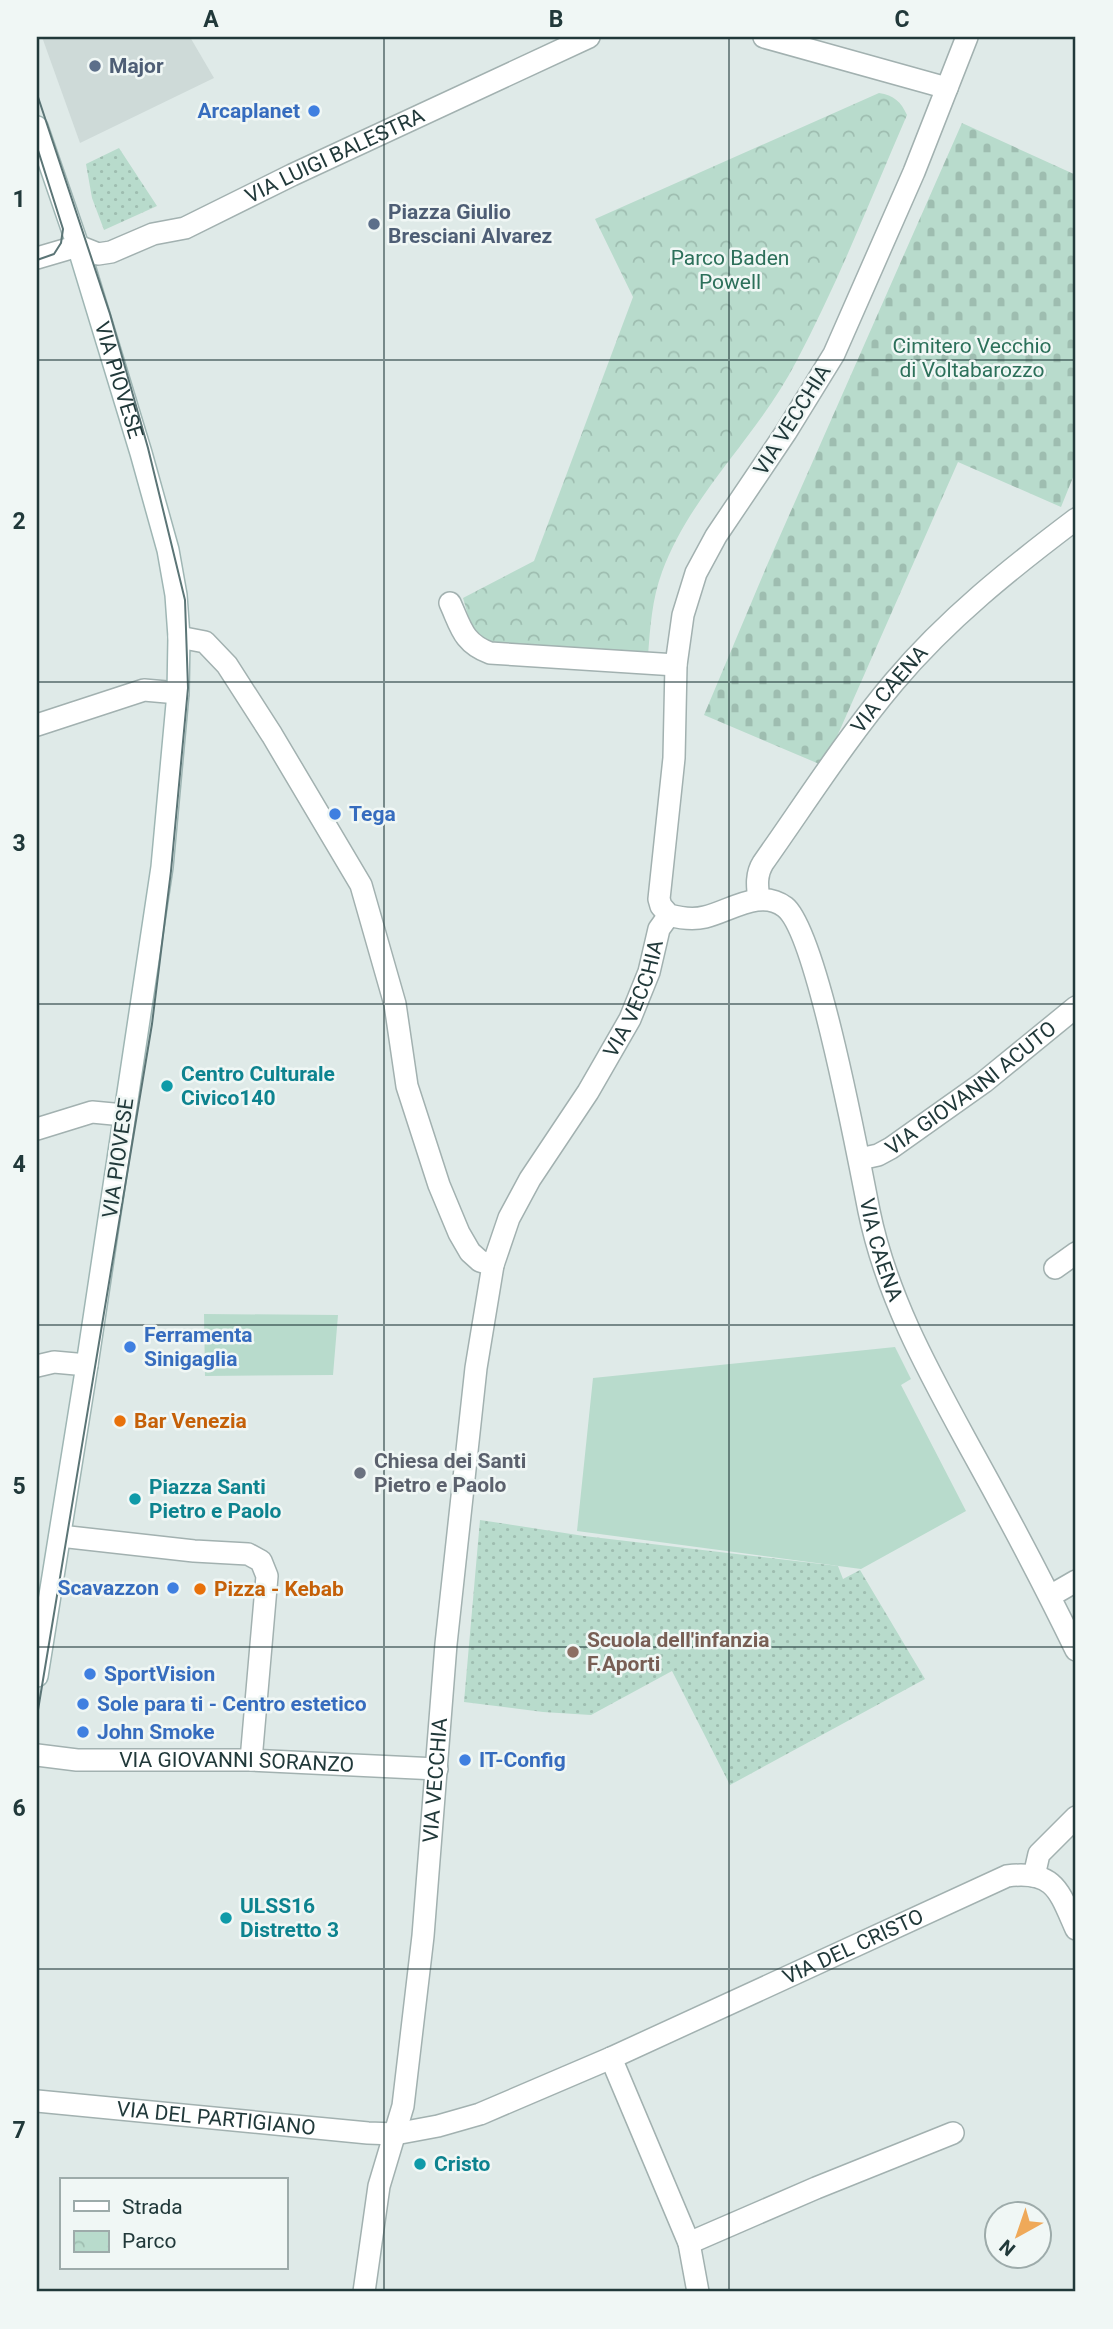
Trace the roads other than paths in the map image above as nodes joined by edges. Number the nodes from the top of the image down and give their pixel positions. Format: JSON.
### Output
{"nodes":[{"id":1,"x":589,"y":37,"type":"edge"},
{"id":2,"x":764,"y":37,"type":"edge"},
{"id":3,"x":967,"y":37,"type":"edge"},
{"id":4,"x":947,"y":88,"type":"junction"},
{"id":5,"x":37,"y":127,"type":"edge"},
{"id":6,"x":78,"y":246,"type":"junction"},
{"id":7,"x":37,"y":258,"type":"edge"},
{"id":8,"x":1076,"y":519,"type":"edge"},
{"id":9,"x":450,"y":603,"type":"dead end"},
{"id":10,"x":179,"y":637,"type":"junction"},
{"id":11,"x":676,"y":665,"type":"junction"},
{"id":12,"x":178,"y":692,"type":"junction"},
{"id":13,"x":37,"y":725,"type":"edge"},
{"id":14,"x":760,"y":899,"type":"junction"},
{"id":15,"x":668,"y":915,"type":"junction"},
{"id":16,"x":1076,"y":1007,"type":"edge"},
{"id":17,"x":124,"y":1115,"type":"junction"},
{"id":18,"x":37,"y":1129,"type":"edge"},
{"id":19,"x":860,"y":1159,"type":"junction"},
{"id":20,"x":1076,"y":1253,"type":"edge"},
{"id":21,"x":494,"y":1265,"type":"junction"},
{"id":22,"x":1055,"y":1268,"type":"dead end"},
{"id":23,"x":37,"y":1366,"type":"edge"},
{"id":24,"x":87,"y":1366,"type":"junction"},
{"id":25,"x":60,"y":1536,"type":"junction"},
{"id":26,"x":1076,"y":1581,"type":"edge"},
{"id":27,"x":1050,"y":1596,"type":"junction"},
{"id":28,"x":1076,"y":1650,"type":"edge"},
{"id":29,"x":37,"y":1676,"type":"edge"},
{"id":30,"x":37,"y":1755,"type":"edge"},
{"id":31,"x":251,"y":1760,"type":"junction"},
{"id":32,"x":437,"y":1769,"type":"junction"},
{"id":33,"x":1076,"y":1817,"type":"edge"},
{"id":34,"x":1034,"y":1876,"type":"junction"},
{"id":35,"x":1076,"y":1928,"type":"edge"},
{"id":36,"x":611,"y":2058,"type":"junction"},
{"id":37,"x":37,"y":2101,"type":"edge"},
{"id":38,"x":953,"y":2133,"type":"dead end"},
{"id":39,"x":395,"y":2134,"type":"junction"},
{"id":40,"x":689,"y":2243,"type":"junction"},
{"id":41,"x":364,"y":2292,"type":"edge"},
{"id":42,"x":698,"y":2292,"type":"edge"}],
"edges":[{"from":1,"to":6,"type":"street","name":"VIA LUIGI BALESTRA"},
{"from":2,"to":4,"type":"street"},
{"from":3,"to":4,"type":"street","name":"VIA VECCHIA"},
{"from":4,"to":11,"type":"street","name":"VIA VECCHIA"},
{"from":5,"to":6,"type":"street","name":"VIA PIOVESE"},
{"from":6,"to":7,"type":"street"},
{"from":6,"to":10,"type":"street","name":"VIA PIOVESE"},
{"from":8,"to":14,"type":"street","name":"VIA CAENA"},
{"from":9,"to":11,"type":"street"},
{"from":10,"to":12,"type":"street","name":"VIA PIOVESE"},
{"from":10,"to":21,"type":"street"},
{"from":11,"to":15,"type":"street","name":"VIA VECCHIA"},
{"from":12,"to":13,"type":"street"},
{"from":12,"to":17,"type":"street","name":"VIA PIOVESE"},
{"from":14,"to":15,"type":"street"},
{"from":14,"to":19,"type":"street","name":"VIA CAENA"},
{"from":15,"to":21,"type":"street","name":"VIA VECCHIA"},
{"from":16,"to":19,"type":"street","name":"VIA GIOVANNI ACUTO"},
{"from":17,"to":18,"type":"street"},
{"from":17,"to":24,"type":"street","name":"VIA PIOVESE"},
{"from":19,"to":27,"type":"street","name":"VIA CAENA"},
{"from":20,"to":22,"type":"street"},
{"from":21,"to":32,"type":"street","name":"VIA VECCHIA"},
{"from":23,"to":24,"type":"street"},
{"from":24,"to":25,"type":"street","name":"VIA PIOVESE"},
{"from":25,"to":29,"type":"street","name":"VIA PIOVESE"},
{"from":25,"to":31,"type":"street"},
{"from":26,"to":27,"type":"street"},
{"from":27,"to":28,"type":"street","name":"VIA CAENA"},
{"from":30,"to":31,"type":"street","name":"VIA GIOVANNI SORANZO"},
{"from":31,"to":32,"type":"street","name":"VIA GIOVANNI SORANZO"},
{"from":32,"to":39,"type":"street","name":"VIA VECCHIA"},
{"from":33,"to":34,"type":"street"},
{"from":34,"to":35,"type":"street"},
{"from":34,"to":36,"type":"street","name":"VIA DEL CRISTO"},
{"from":36,"to":39,"type":"street","name":"VIA DEL CRISTO"},
{"from":36,"to":40,"type":"street"},
{"from":37,"to":39,"type":"street","name":"VIA DEL PARTIGIANO"},
{"from":38,"to":40,"type":"street"},
{"from":39,"to":41,"type":"street","name":"VIA VECCHIA"},
{"from":40,"to":42,"type":"street"}]}
